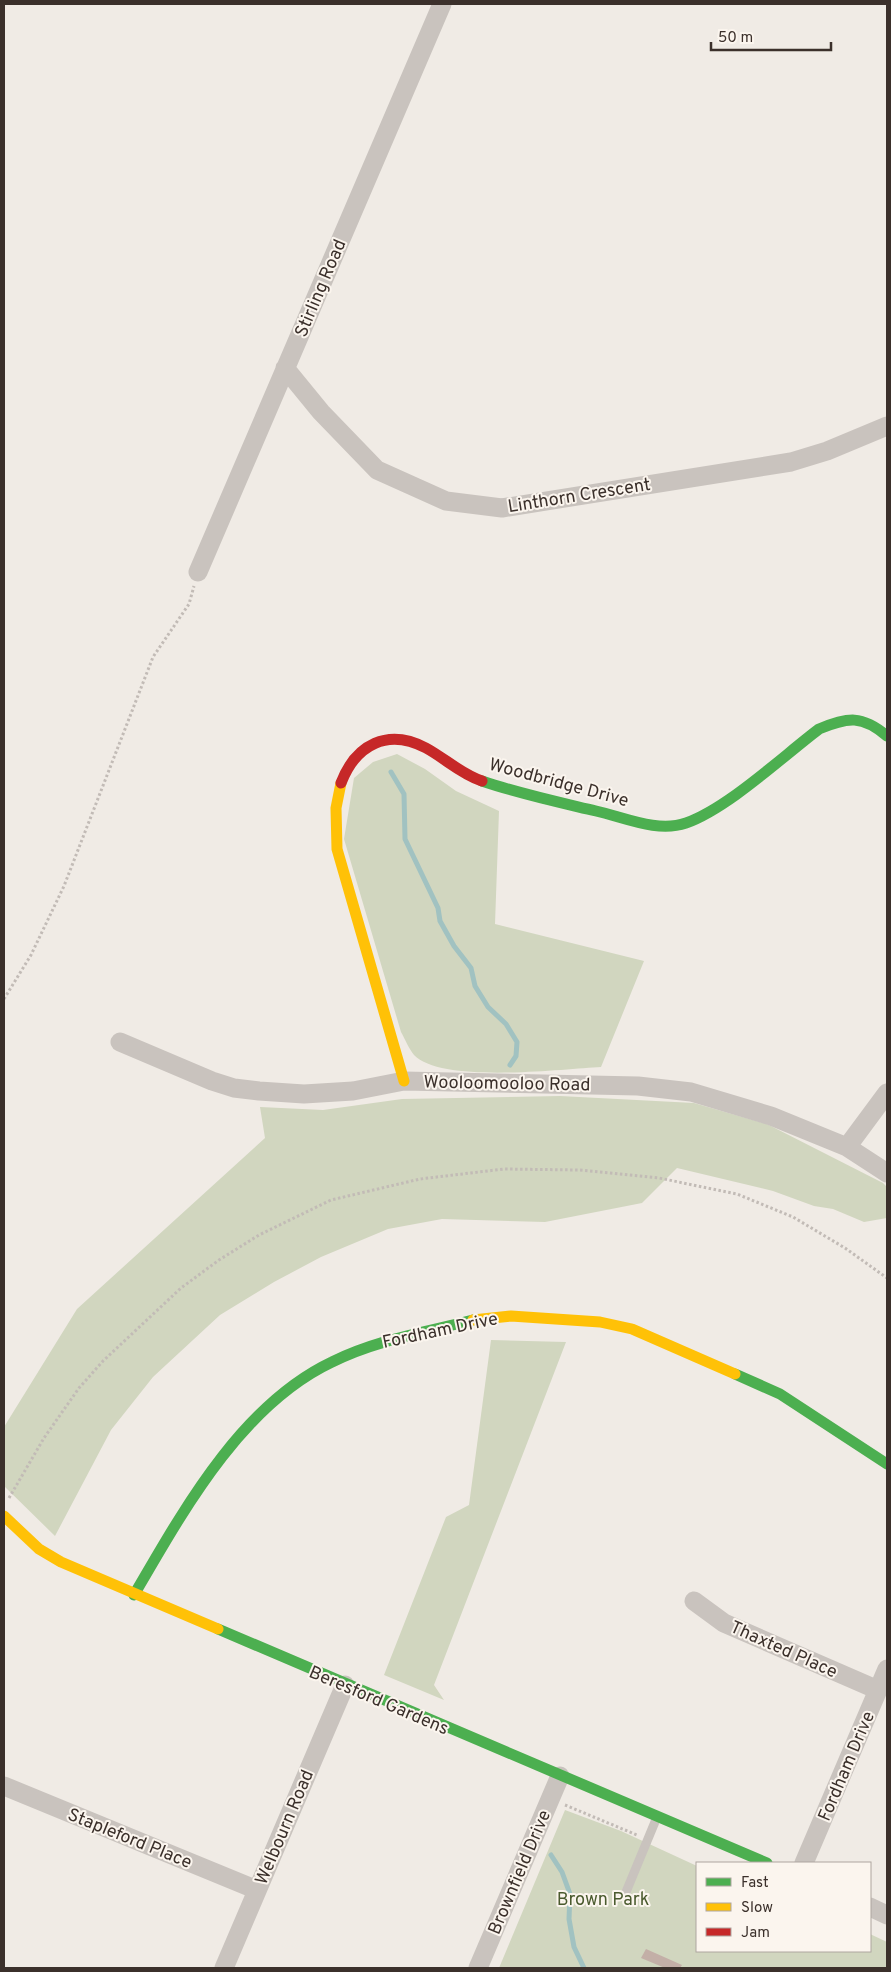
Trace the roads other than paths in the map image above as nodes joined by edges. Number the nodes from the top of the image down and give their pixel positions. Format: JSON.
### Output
{"nodes":[{"id":1,"x":442,"y":4,"type":"edge"},
{"id":2,"x":286,"y":368,"type":"junction"},
{"id":3,"x":887,"y":426,"type":"edge"},
{"id":4,"x":198,"y":572,"type":"road end"},
{"id":5,"x":887,"y":736,"type":"edge"},
{"id":6,"x":120,"y":1042,"type":"dead end"},
{"id":7,"x":404,"y":1080,"type":"junction"},
{"id":8,"x":887,"y":1093,"type":"edge"},
{"id":9,"x":847,"y":1147,"type":"junction"},
{"id":10,"x":887,"y":1173,"type":"edge"},
{"id":11,"x":887,"y":1464,"type":"edge"},
{"id":12,"x":4,"y":1516,"type":"edge"},
{"id":13,"x":134,"y":1595,"type":"junction"},
{"id":14,"x":694,"y":1601,"type":"dead end"},
{"id":15,"x":887,"y":1669,"type":"edge"},
{"id":16,"x":345,"y":1685,"type":"junction"},
{"id":17,"x":878,"y":1690,"type":"junction"},
{"id":18,"x":560,"y":1776,"type":"junction"},
{"id":19,"x":4,"y":1786,"type":"edge"},
{"id":20,"x":658,"y":1817,"type":"junction"},
{"id":21,"x":765,"y":1862,"type":"edge"},
{"id":22,"x":804,"y":1862,"type":"edge"},
{"id":23,"x":257,"y":1890,"type":"junction"},
{"id":24,"x":626,"y":1892,"type":"dead end"},
{"id":25,"x":871,"y":1907,"type":"edge"},
{"id":26,"x":887,"y":1915,"type":"edge"},
{"id":27,"x":224,"y":1968,"type":"edge"},
{"id":28,"x":478,"y":1968,"type":"edge"}],
"edges":[{"from":1,"to":2,"type":"street","name":"Stirling Road"},
{"from":2,"to":3,"type":"street","name":"Linthorn Crescent"},
{"from":2,"to":4,"type":"street","name":"Stirling Road"},
{"from":5,"to":7,"type":"street","name":"Woodbridge Drive"},
{"from":6,"to":7,"type":"street","name":"Wooloomooloo Road"},
{"from":7,"to":9,"type":"street","name":"Wooloomooloo Road"},
{"from":8,"to":9,"type":"street"},
{"from":9,"to":10,"type":"street","name":"Wooloomooloo Road"},
{"from":11,"to":13,"type":"street","name":"Fordham Drive"},
{"from":12,"to":13,"type":"street","name":"Beresford Gardens"},
{"from":13,"to":16,"type":"street","name":"Beresford Gardens"},
{"from":14,"to":17,"type":"street","name":"Thaxted Place"},
{"from":15,"to":17,"type":"street","name":"Fordham Drive"},
{"from":16,"to":18,"type":"street","name":"Beresford Gardens"},
{"from":16,"to":23,"type":"street","name":"Welbourn Road"},
{"from":17,"to":22,"type":"street","name":"Fordham Drive"},
{"from":18,"to":20,"type":"street","name":"Beresford Gardens"},
{"from":18,"to":28,"type":"street","name":"Brownfield Drive"},
{"from":19,"to":23,"type":"street","name":"Stapleford Place"},
{"from":20,"to":21,"type":"street","name":"Beresford Gardens"},
{"from":20,"to":24,"type":"lane"},
{"from":23,"to":27,"type":"street","name":"Welbourn Road"},
{"from":25,"to":26,"type":"street"}]}
